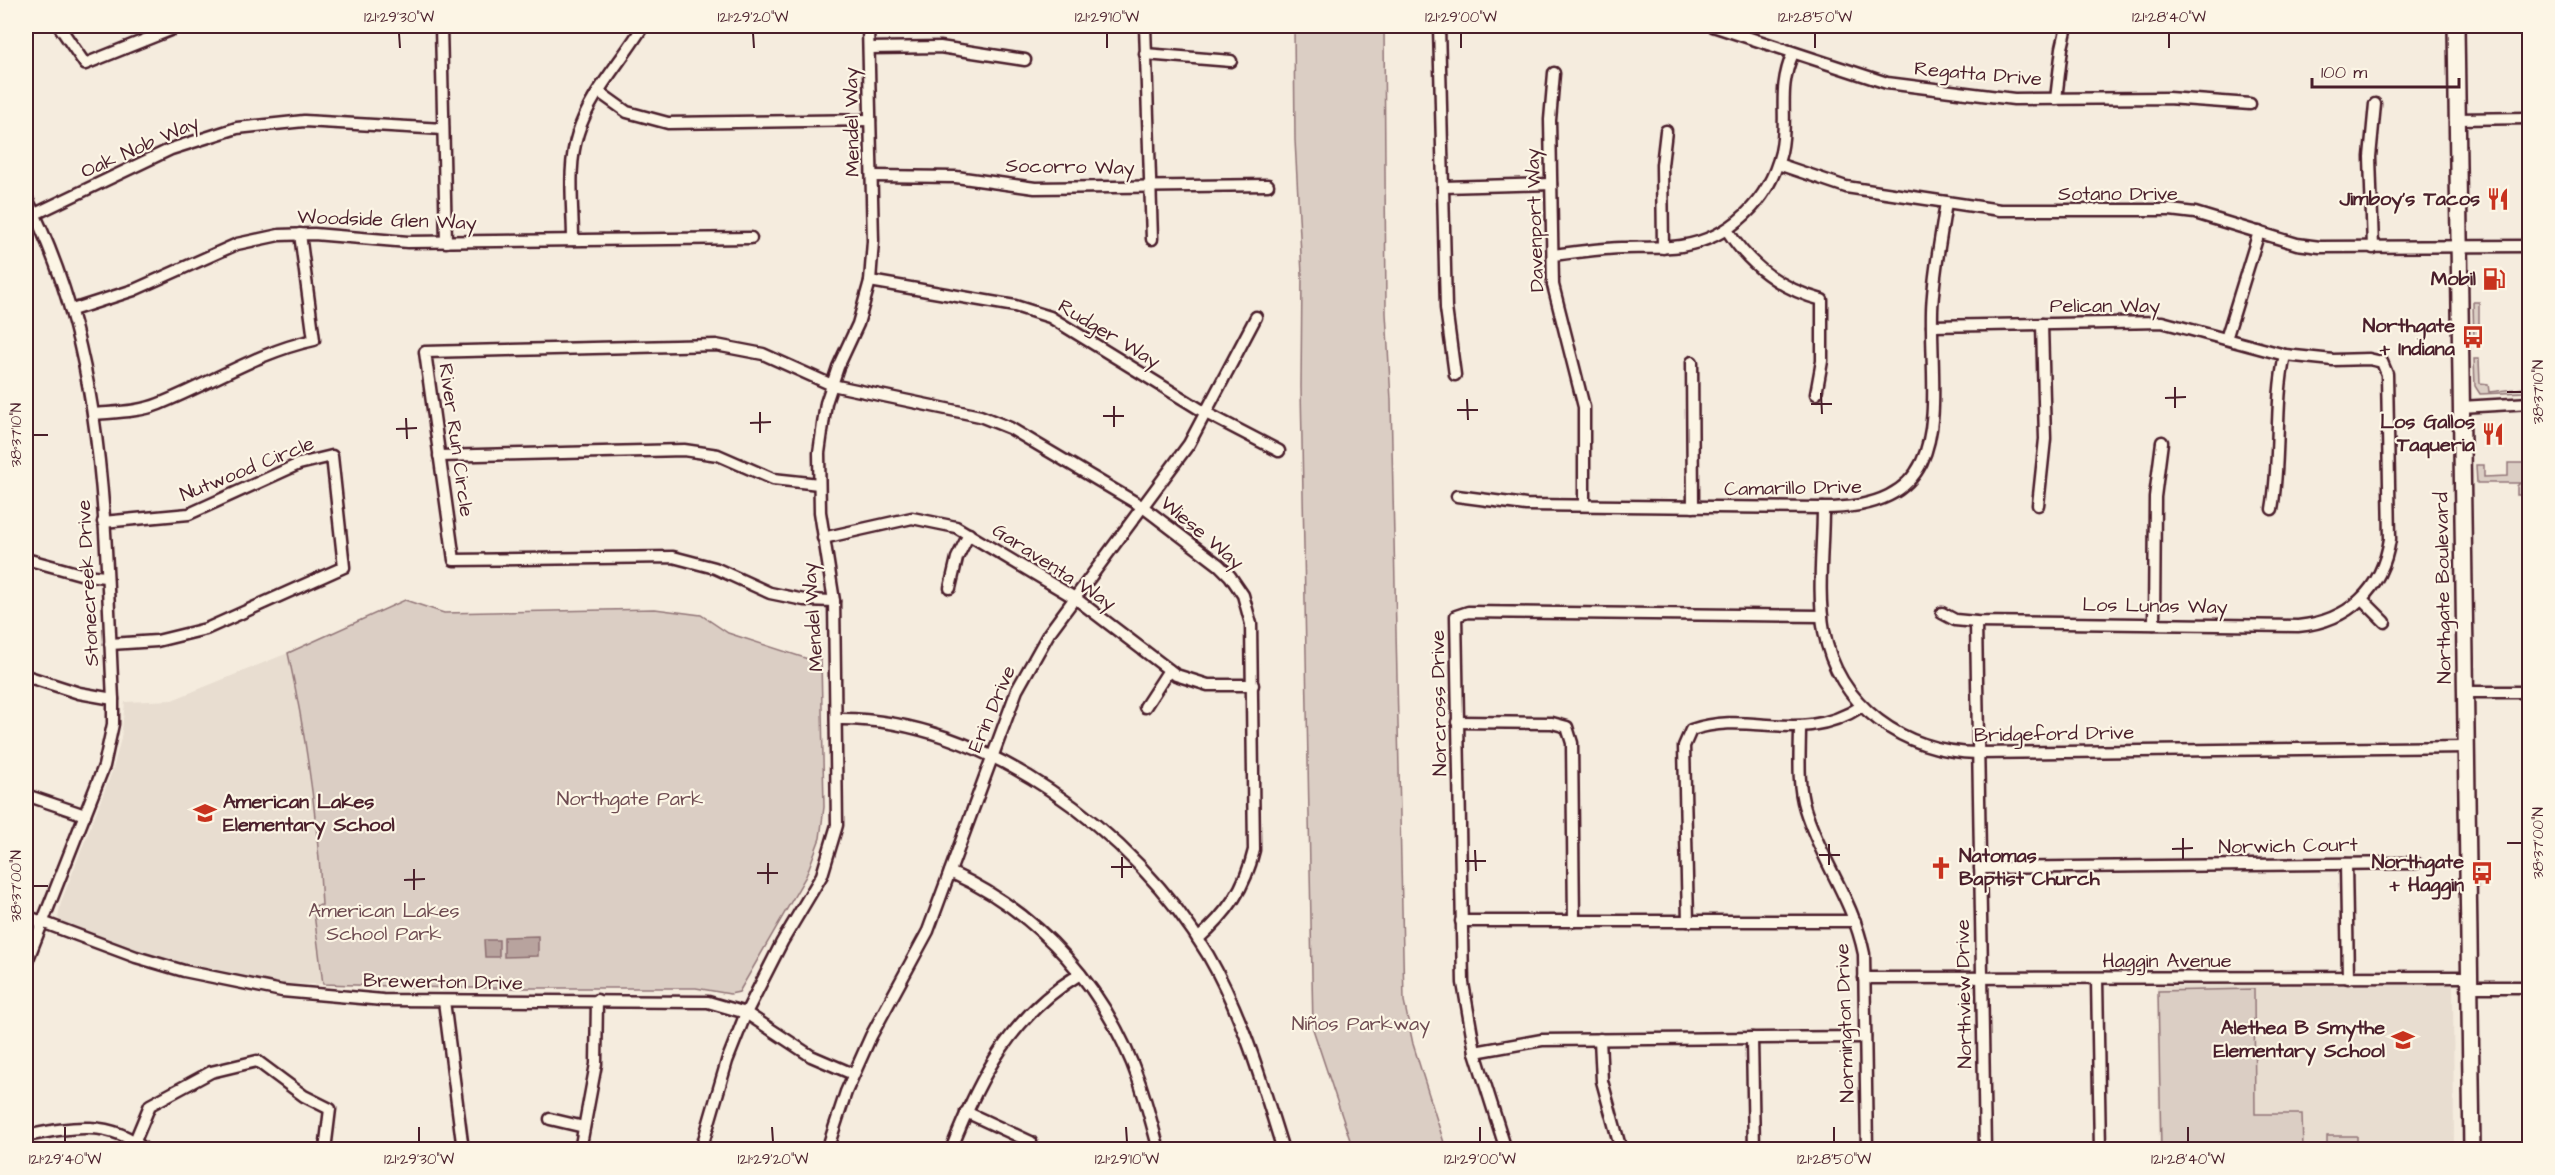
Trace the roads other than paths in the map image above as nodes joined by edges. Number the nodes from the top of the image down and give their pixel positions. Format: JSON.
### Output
{"nodes":[{"id":1,"x":59,"y":26,"type":"edge"},
{"id":2,"x":180,"y":26,"type":"edge"},
{"id":3,"x":441,"y":26,"type":"edge"},
{"id":4,"x":643,"y":26,"type":"edge"},
{"id":5,"x":868,"y":26,"type":"edge"},
{"id":6,"x":1145,"y":26,"type":"edge"},
{"id":7,"x":1439,"y":26,"type":"edge"},
{"id":8,"x":1713,"y":26,"type":"edge"},
{"id":9,"x":2067,"y":26,"type":"edge"},
{"id":10,"x":2456,"y":26,"type":"edge"},
{"id":11,"x":869,"y":48,"type":"junction"},
{"id":12,"x":1793,"y":53,"type":"junction"},
{"id":13,"x":1145,"y":54,"type":"junction"},
{"id":14,"x":1025,"y":60,"type":"dead end"},
{"id":15,"x":1231,"y":62,"type":"dead end"},
{"id":16,"x":1554,"y":73,"type":"dead end"},
{"id":17,"x":599,"y":92,"type":"junction"},
{"id":18,"x":2056,"y":99,"type":"junction"},
{"id":19,"x":2250,"y":104,"type":"dead end"},
{"id":20,"x":2374,"y":104,"type":"dead end"},
{"id":21,"x":2529,"y":118,"type":"edge"},
{"id":22,"x":2456,"y":119,"type":"junction"},
{"id":23,"x":870,"y":120,"type":"junction"},
{"id":24,"x":443,"y":129,"type":"junction"},
{"id":25,"x":1666,"y":131,"type":"dead end"},
{"id":26,"x":1778,"y":165,"type":"junction"},
{"id":27,"x":872,"y":176,"type":"junction"},
{"id":28,"x":1551,"y":184,"type":"junction"},
{"id":29,"x":1268,"y":185,"type":"dead end"},
{"id":30,"x":1148,"y":186,"type":"junction"},
{"id":31,"x":1443,"y":187,"type":"junction"},
{"id":32,"x":26,"y":197,"type":"edge"},
{"id":33,"x":1946,"y":202,"type":"junction"},
{"id":34,"x":34,"y":214,"type":"junction"},
{"id":35,"x":1727,"y":230,"type":"junction"},
{"id":36,"x":2259,"y":232,"type":"junction"},
{"id":37,"x":300,"y":234,"type":"junction"},
{"id":38,"x":751,"y":238,"type":"dead end"},
{"id":39,"x":1152,"y":239,"type":"dead end"},
{"id":40,"x":573,"y":240,"type":"junction"},
{"id":41,"x":446,"y":242,"type":"junction"},
{"id":42,"x":2529,"y":246,"type":"edge"},
{"id":43,"x":2458,"y":247,"type":"junction"},
{"id":44,"x":1663,"y":248,"type":"junction"},
{"id":45,"x":2373,"y":248,"type":"junction"},
{"id":46,"x":1553,"y":255,"type":"junction"},
{"id":47,"x":870,"y":281,"type":"junction"},
{"id":48,"x":72,"y":310,"type":"junction"},
{"id":49,"x":1256,"y":317,"type":"dead end"},
{"id":50,"x":2042,"y":324,"type":"junction"},
{"id":51,"x":1932,"y":326,"type":"junction"},
{"id":52,"x":2226,"y":339,"type":"junction"},
{"id":53,"x":2285,"y":355,"type":"junction"},
{"id":54,"x":1692,"y":362,"type":"dead end"},
{"id":55,"x":2382,"y":362,"type":"joint"},
{"id":56,"x":1455,"y":375,"type":"dead end"},
{"id":57,"x":831,"y":385,"type":"junction"},
{"id":58,"x":1816,"y":394,"type":"dead end"},
{"id":59,"x":2529,"y":403,"type":"edge"},
{"id":60,"x":2461,"y":407,"type":"junction"},
{"id":61,"x":1206,"y":413,"type":"junction"},
{"id":62,"x":94,"y":414,"type":"junction"},
{"id":63,"x":2162,"y":442,"type":"dead end"},
{"id":64,"x":1279,"y":451,"type":"dead end"},
{"id":65,"x":440,"y":456,"type":"junction"},
{"id":66,"x":819,"y":484,"type":"junction"},
{"id":67,"x":1457,"y":496,"type":"dead end"},
{"id":68,"x":1584,"y":505,"type":"junction"},
{"id":69,"x":2038,"y":506,"type":"dead end"},
{"id":70,"x":1143,"y":507,"type":"junction"},
{"id":71,"x":1693,"y":507,"type":"junction"},
{"id":72,"x":1823,"y":508,"type":"junction"},
{"id":73,"x":2272,"y":508,"type":"dead end"},
{"id":74,"x":103,"y":522,"type":"junction"},
{"id":75,"x":969,"y":534,"type":"junction"},
{"id":76,"x":823,"y":538,"type":"junction"},
{"id":77,"x":26,"y":559,"type":"edge"},
{"id":78,"x":106,"y":577,"type":"junction"},
{"id":79,"x":950,"y":588,"type":"dead end"},
{"id":80,"x":1075,"y":598,"type":"junction"},
{"id":81,"x":2362,"y":600,"type":"junction"},
{"id":82,"x":834,"y":601,"type":"junction"},
{"id":83,"x":1942,"y":613,"type":"dead end"},
{"id":84,"x":1822,"y":616,"type":"junction"},
{"id":85,"x":1976,"y":622,"type":"junction"},
{"id":86,"x":2385,"y":622,"type":"dead end"},
{"id":87,"x":2154,"y":624,"type":"junction"},
{"id":88,"x":110,"y":644,"type":"junction"},
{"id":89,"x":1170,"y":670,"type":"junction"},
{"id":90,"x":26,"y":676,"type":"edge"},
{"id":91,"x":1252,"y":686,"type":"junction"},
{"id":92,"x":2466,"y":692,"type":"junction"},
{"id":93,"x":2529,"y":692,"type":"edge"},
{"id":94,"x":113,"y":699,"type":"junction"},
{"id":95,"x":1862,"y":706,"type":"junction"},
{"id":96,"x":1144,"y":707,"type":"dead end"},
{"id":97,"x":836,"y":718,"type":"junction"},
{"id":98,"x":1457,"y":722,"type":"junction"},
{"id":99,"x":1800,"y":727,"type":"junction"},
{"id":100,"x":2467,"y":747,"type":"junction"},
{"id":101,"x":1978,"y":753,"type":"junction"},
{"id":102,"x":990,"y":758,"type":"junction"},
{"id":103,"x":26,"y":795,"type":"edge"},
{"id":104,"x":85,"y":815,"type":"junction"},
{"id":105,"x":2416,"y":863,"type":"dead end"},
{"id":106,"x":2346,"y":864,"type":"junction"},
{"id":107,"x":1980,"y":868,"type":"junction"},
{"id":108,"x":950,"y":872,"type":"junction"},
{"id":109,"x":26,"y":916,"type":"edge"},
{"id":110,"x":1461,"y":921,"type":"junction"},
{"id":111,"x":1574,"y":921,"type":"junction"},
{"id":112,"x":1688,"y":921,"type":"junction"},
{"id":113,"x":1855,"y":921,"type":"junction"},
{"id":114,"x":42,"y":922,"type":"junction"},
{"id":115,"x":1198,"y":939,"type":"junction"},
{"id":116,"x":26,"y":964,"type":"edge"},
{"id":117,"x":1080,"y":974,"type":"junction"},
{"id":118,"x":1864,"y":978,"type":"junction"},
{"id":119,"x":2348,"y":978,"type":"junction"},
{"id":120,"x":2097,"y":979,"type":"junction"},
{"id":121,"x":1982,"y":980,"type":"junction"},
{"id":122,"x":2470,"y":982,"type":"junction"},
{"id":123,"x":2529,"y":987,"type":"edge"},
{"id":124,"x":597,"y":1000,"type":"junction"},
{"id":125,"x":444,"y":1001,"type":"junction"},
{"id":126,"x":746,"y":1013,"type":"junction"},
{"id":127,"x":1865,"y":1037,"type":"junction"},
{"id":128,"x":1752,"y":1038,"type":"junction"},
{"id":129,"x":1599,"y":1039,"type":"junction"},
{"id":130,"x":1475,"y":1052,"type":"junction"},
{"id":131,"x":853,"y":1074,"type":"junction"},
{"id":132,"x":966,"y":1112,"type":"junction"},
{"id":133,"x":550,"y":1119,"type":"dead end"},
{"id":134,"x":584,"y":1127,"type":"junction"},
{"id":135,"x":26,"y":1137,"type":"edge"},
{"id":136,"x":135,"y":1141,"type":"junction"},
{"id":137,"x":1032,"y":1142,"type":"dead end"},
{"id":138,"x":145,"y":1149,"type":"edge"},
{"id":139,"x":325,"y":1149,"type":"edge"},
{"id":140,"x":463,"y":1149,"type":"edge"},
{"id":141,"x":580,"y":1149,"type":"edge"},
{"id":142,"x":701,"y":1149,"type":"edge"},
{"id":143,"x":827,"y":1149,"type":"edge"},
{"id":144,"x":951,"y":1149,"type":"edge"},
{"id":145,"x":1160,"y":1149,"type":"edge"},
{"id":146,"x":1283,"y":1149,"type":"edge"},
{"id":147,"x":1506,"y":1149,"type":"edge"},
{"id":148,"x":1621,"y":1149,"type":"edge"},
{"id":149,"x":1754,"y":1149,"type":"edge"},
{"id":150,"x":1867,"y":1149,"type":"edge"},
{"id":151,"x":1985,"y":1149,"type":"edge"},
{"id":152,"x":2100,"y":1149,"type":"edge"},
{"id":153,"x":2472,"y":1149,"type":"edge"}],
"edges":[{"from":1,"to":2,"type":"street"},
{"from":3,"to":24,"type":"street"},
{"from":4,"to":17,"type":"street"},
{"from":5,"to":11,"type":"street","name":"Mendel Way"},
{"from":6,"to":13,"type":"street"},
{"from":7,"to":31,"type":"street"},
{"from":8,"to":12,"type":"street","name":"Regatta Drive"},
{"from":9,"to":18,"type":"street"},
{"from":10,"to":22,"type":"main road","name":"Northgate Boulevard"},
{"from":11,"to":14,"type":"street"},
{"from":11,"to":23,"type":"street","name":"Mendel Way"},
{"from":12,"to":18,"type":"street","name":"Regatta Drive"},
{"from":12,"to":26,"type":"street"},
{"from":13,"to":15,"type":"street"},
{"from":13,"to":30,"type":"street"},
{"from":16,"to":28,"type":"street","name":"Davenport Way"},
{"from":17,"to":23,"type":"street"},
{"from":17,"to":40,"type":"street"},
{"from":18,"to":19,"type":"street","name":"Regatta Drive"},
{"from":20,"to":45,"type":"street"},
{"from":21,"to":22,"type":"street"},
{"from":22,"to":43,"type":"main road","name":"Northgate Boulevard"},
{"from":23,"to":27,"type":"street","name":"Mendel Way"},
{"from":24,"to":34,"type":"street","name":"Oak Nob Way"},
{"from":24,"to":41,"type":"street"},
{"from":25,"to":44,"type":"street"},
{"from":26,"to":33,"type":"street","name":"Sotano Drive"},
{"from":26,"to":35,"type":"street"},
{"from":27,"to":30,"type":"street","name":"Socorro Way"},
{"from":27,"to":47,"type":"street","name":"Mendel Way"},
{"from":28,"to":31,"type":"street"},
{"from":28,"to":46,"type":"street","name":"Davenport Way"},
{"from":29,"to":30,"type":"street","name":"Socorro Way"},
{"from":30,"to":39,"type":"street"},
{"from":31,"to":56,"type":"street"},
{"from":32,"to":34,"type":"street","name":"Stonecreek Drive"},
{"from":33,"to":36,"type":"street","name":"Sotano Drive"},
{"from":33,"to":51,"type":"street","name":"Camarillo Drive"},
{"from":34,"to":48,"type":"street","name":"Stonecreek Drive"},
{"from":35,"to":44,"type":"street"},
{"from":35,"to":58,"type":"street"},
{"from":36,"to":45,"type":"street","name":"Sotano Drive"},
{"from":36,"to":52,"type":"street"},
{"from":37,"to":41,"type":"street","name":"Woodside Glen Way"},
{"from":37,"to":48,"type":"street","name":"Woodside Glen Way"},
{"from":37,"to":62,"type":"street"},
{"from":38,"to":40,"type":"street","name":"Woodside Glen Way"},
{"from":40,"to":41,"type":"street","name":"Woodside Glen Way"},
{"from":42,"to":43,"type":"street","name":"Sotano Drive"},
{"from":43,"to":45,"type":"street","name":"Sotano Drive"},
{"from":43,"to":60,"type":"main road","name":"Northgate Boulevard"},
{"from":44,"to":46,"type":"street"},
{"from":46,"to":68,"type":"street","name":"Davenport Way"},
{"from":47,"to":57,"type":"street","name":"Mendel Way"},
{"from":47,"to":61,"type":"street","name":"Rudger Way"},
{"from":48,"to":62,"type":"street","name":"Stonecreek Drive"},
{"from":49,"to":61,"type":"street","name":"Erin Drive"},
{"from":50,"to":51,"type":"street","name":"Pelican Way"},
{"from":50,"to":52,"type":"street","name":"Pelican Way"},
{"from":50,"to":69,"type":"street"},
{"from":51,"to":72,"type":"street","name":"Camarillo Drive"},
{"from":52,"to":53,"type":"street","name":"Pelican Way"},
{"from":53,"to":55,"type":"street","name":"Pelican Way"},
{"from":53,"to":73,"type":"street"},
{"from":54,"to":71,"type":"street"},
{"from":55,"to":81,"type":"street","name":"Los Lunas Way"},
{"from":57,"to":65,"type":"street","name":"River Run Circle"},
{"from":57,"to":66,"type":"street","name":"Mendel Way"},
{"from":57,"to":70,"type":"street","name":"Wiese Way"},
{"from":59,"to":60,"type":"street"},
{"from":60,"to":92,"type":"main road","name":"Northgate Boulevard"},
{"from":61,"to":64,"type":"street","name":"Rudger Way"},
{"from":61,"to":70,"type":"street","name":"Erin Drive"},
{"from":62,"to":74,"type":"street","name":"Stonecreek Drive"},
{"from":63,"to":87,"type":"street"},
{"from":65,"to":66,"type":"street"},
{"from":65,"to":82,"type":"street","name":"River Run Circle"},
{"from":66,"to":76,"type":"street","name":"Mendel Way"},
{"from":67,"to":68,"type":"street","name":"Camarillo Drive"},
{"from":68,"to":71,"type":"street","name":"Camarillo Drive"},
{"from":70,"to":80,"type":"street","name":"Erin Drive"},
{"from":70,"to":91,"type":"street","name":"Wiese Way"},
{"from":71,"to":72,"type":"street","name":"Camarillo Drive"},
{"from":72,"to":84,"type":"street","name":"Bridgeford Drive"},
{"from":74,"to":78,"type":"street","name":"Stonecreek Drive"},
{"from":74,"to":88,"type":"street","name":"Nutwood Circle"},
{"from":75,"to":76,"type":"street","name":"Garaventa Way"},
{"from":75,"to":79,"type":"street"},
{"from":75,"to":80,"type":"street","name":"Garaventa Way"},
{"from":76,"to":82,"type":"street","name":"Mendel Way"},
{"from":77,"to":78,"type":"street"},
{"from":78,"to":88,"type":"street","name":"Stonecreek Drive"},
{"from":80,"to":89,"type":"street","name":"Garaventa Way"},
{"from":80,"to":102,"type":"street","name":"Erin Drive"},
{"from":81,"to":86,"type":"street"},
{"from":81,"to":87,"type":"street","name":"Los Lunas Way"},
{"from":82,"to":97,"type":"street","name":"Mendel Way"},
{"from":83,"to":85,"type":"street","name":"Los Lunas Way"},
{"from":84,"to":95,"type":"street","name":"Bridgeford Drive"},
{"from":84,"to":98,"type":"street","name":"Norcross Drive"},
{"from":85,"to":87,"type":"street","name":"Los Lunas Way"},
{"from":85,"to":101,"type":"street","name":"Northview Drive"},
{"from":88,"to":94,"type":"street","name":"Stonecreek Drive"},
{"from":89,"to":91,"type":"street","name":"Garaventa Way"},
{"from":89,"to":96,"type":"street"},
{"from":90,"to":94,"type":"street"},
{"from":91,"to":115,"type":"street","name":"Wiese Way"},
{"from":92,"to":93,"type":"street"},
{"from":92,"to":100,"type":"main road","name":"Northgate Boulevard"},
{"from":94,"to":104,"type":"street","name":"Stonecreek Drive"},
{"from":95,"to":99,"type":"street"},
{"from":95,"to":101,"type":"street","name":"Bridgeford Drive"},
{"from":97,"to":102,"type":"street"},
{"from":97,"to":126,"type":"street","name":"Mendel Way"},
{"from":98,"to":110,"type":"street","name":"Norcross Drive"},
{"from":98,"to":111,"type":"street"},
{"from":99,"to":112,"type":"street"},
{"from":99,"to":113,"type":"street","name":"Normington Drive"},
{"from":100,"to":101,"type":"street","name":"Bridgeford Drive"},
{"from":100,"to":122,"type":"main road","name":"Northgate Boulevard"},
{"from":101,"to":107,"type":"street","name":"Northview Drive"},
{"from":102,"to":108,"type":"street","name":"Erin Drive"},
{"from":102,"to":115,"type":"street"},
{"from":103,"to":104,"type":"street"},
{"from":104,"to":114,"type":"street","name":"Stonecreek Drive"},
{"from":105,"to":106,"type":"street","name":"Norwich Court"},
{"from":106,"to":107,"type":"street","name":"Norwich Court"},
{"from":106,"to":119,"type":"street"},
{"from":107,"to":121,"type":"street","name":"Northview Drive"},
{"from":108,"to":117,"type":"street"},
{"from":108,"to":131,"type":"street","name":"Erin Drive"},
{"from":109,"to":114,"type":"street","name":"Brewerton Drive"},
{"from":110,"to":111,"type":"street"},
{"from":110,"to":130,"type":"street","name":"Norcross Drive"},
{"from":111,"to":112,"type":"street"},
{"from":112,"to":113,"type":"street"},
{"from":113,"to":118,"type":"street","name":"Normington Drive"},
{"from":114,"to":116,"type":"street","name":"Stonecreek Drive"},
{"from":114,"to":125,"type":"street","name":"Brewerton Drive"},
{"from":115,"to":146,"type":"street"},
{"from":117,"to":132,"type":"street"},
{"from":117,"to":145,"type":"street"},
{"from":118,"to":121,"type":"street","name":"Haggin Avenue"},
{"from":118,"to":127,"type":"street","name":"Normington Drive"},
{"from":119,"to":120,"type":"street","name":"Haggin Avenue"},
{"from":119,"to":122,"type":"street","name":"Haggin Avenue"},
{"from":120,"to":121,"type":"street","name":"Haggin Avenue"},
{"from":120,"to":152,"type":"street"},
{"from":121,"to":151,"type":"street","name":"Northview Drive"},
{"from":122,"to":123,"type":"street","name":"Haggin Avenue"},
{"from":122,"to":153,"type":"main road","name":"Northgate Boulevard"},
{"from":124,"to":125,"type":"street","name":"Brewerton Drive"},
{"from":124,"to":126,"type":"street","name":"Brewerton Drive"},
{"from":124,"to":134,"type":"street"},
{"from":125,"to":140,"type":"street"},
{"from":126,"to":131,"type":"street","name":"Brewerton Drive"},
{"from":126,"to":142,"type":"street","name":"Mendel Way"},
{"from":127,"to":128,"type":"street"},
{"from":127,"to":150,"type":"street","name":"Normington Drive"},
{"from":128,"to":129,"type":"street"},
{"from":128,"to":149,"type":"street"},
{"from":129,"to":130,"type":"street"},
{"from":129,"to":148,"type":"street"},
{"from":130,"to":147,"type":"street","name":"Norcross Drive"},
{"from":131,"to":143,"type":"street","name":"Erin Drive"},
{"from":132,"to":137,"type":"street"},
{"from":132,"to":144,"type":"street"},
{"from":133,"to":134,"type":"street"},
{"from":134,"to":141,"type":"street"},
{"from":135,"to":136,"type":"street"},
{"from":136,"to":138,"type":"street"},
{"from":136,"to":139,"type":"street"}]}
